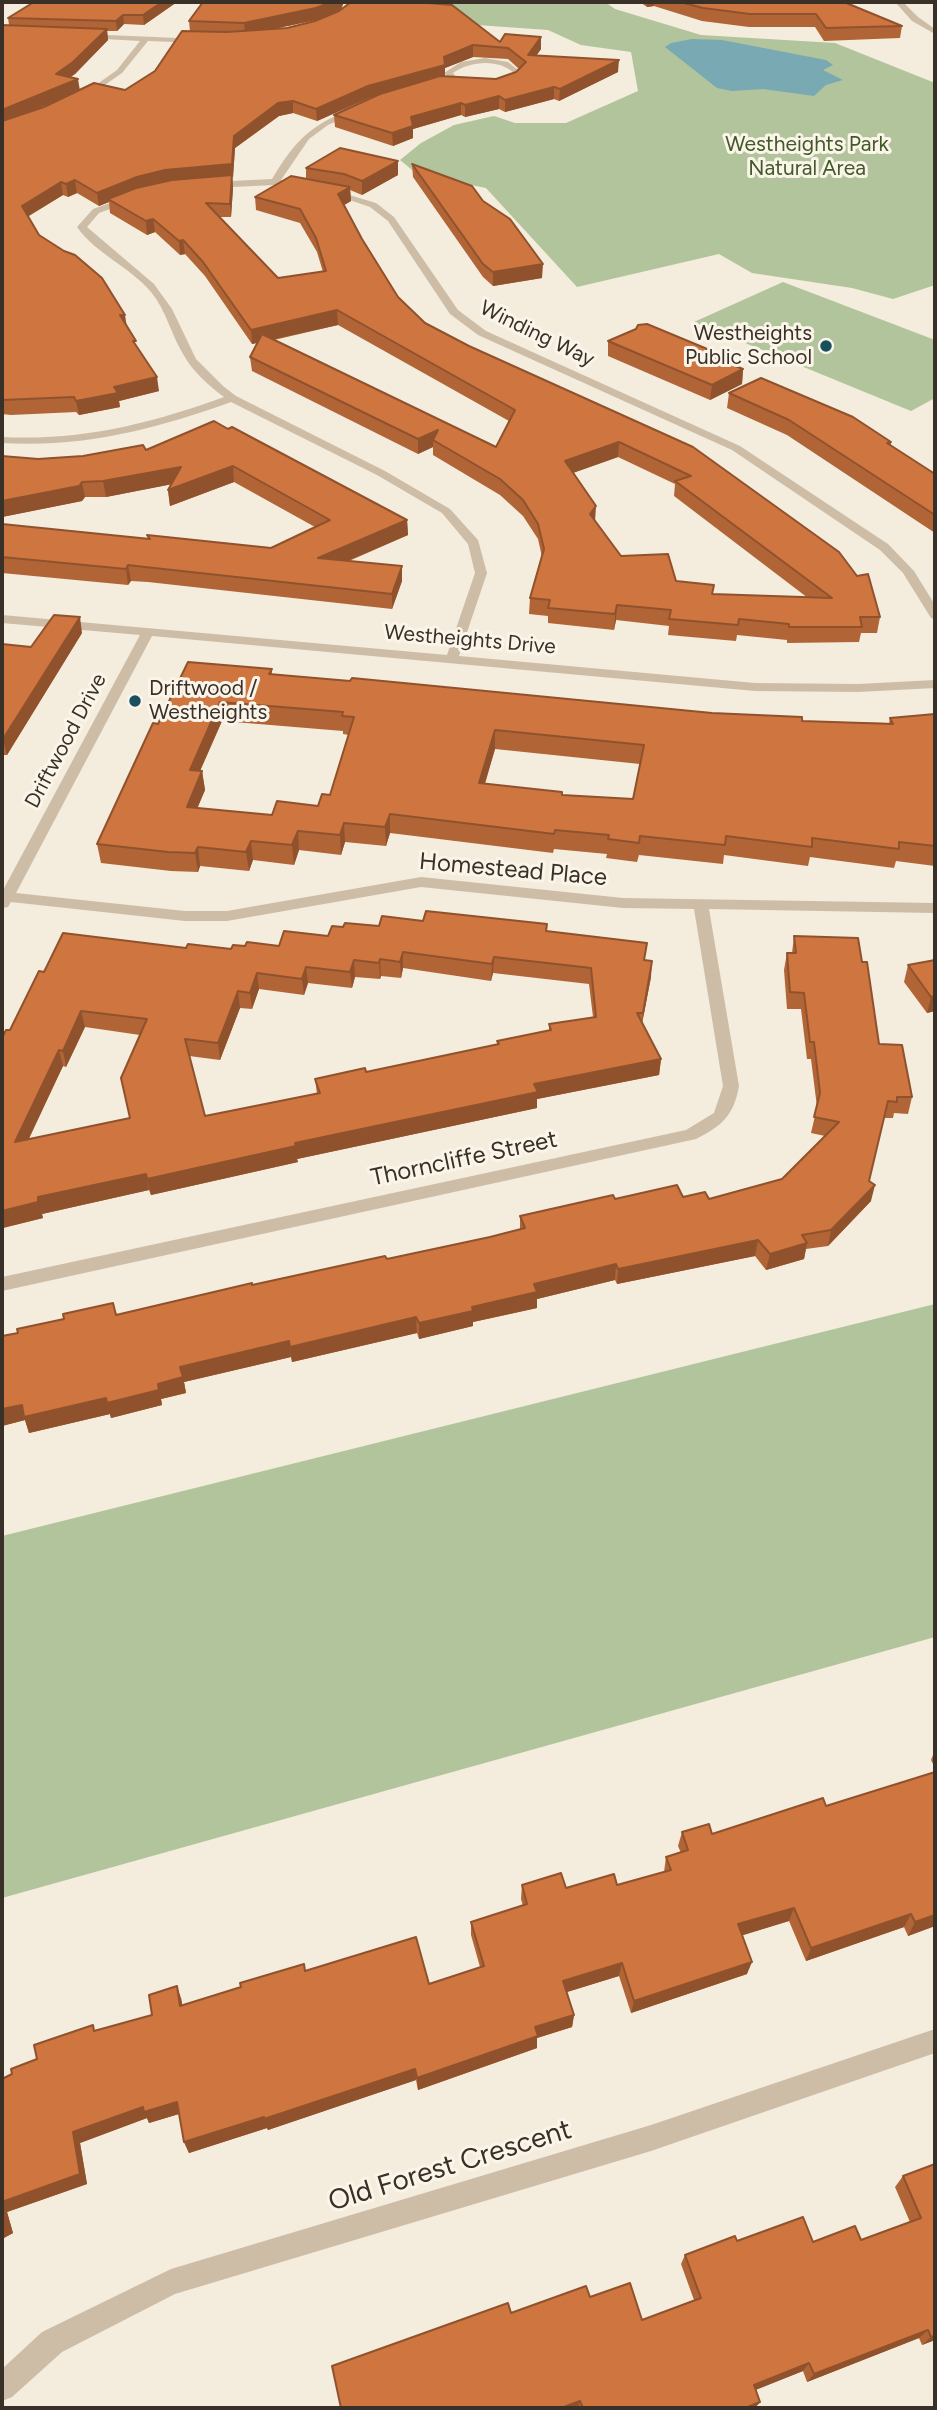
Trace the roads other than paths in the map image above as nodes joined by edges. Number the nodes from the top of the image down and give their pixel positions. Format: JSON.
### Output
{"nodes":[{"id":1,"x":899,"y":2,"type":"edge"},
{"id":2,"x":935,"y":32,"type":"edge"},
{"id":3,"x":76,"y":35,"type":"edge"},
{"id":4,"x":145,"y":38,"type":"junction"},
{"id":5,"x":215,"y":41,"type":"edge"},
{"id":6,"x":442,"y":84,"type":"edge"},
{"id":7,"x":494,"y":85,"type":"edge"},
{"id":8,"x":80,"y":100,"type":"edge"},
{"id":9,"x":366,"y":107,"type":"edge"},
{"id":10,"x":275,"y":182,"type":"junction"},
{"id":11,"x":200,"y":186,"type":"edge"},
{"id":12,"x":138,"y":196,"type":"edge"},
{"id":13,"x":232,"y":398,"type":"junction"},
{"id":14,"x":2,"y":440,"type":"edge"},
{"id":15,"x":935,"y":615,"type":"edge"},
{"id":16,"x":2,"y":619,"type":"edge"},
{"id":17,"x":148,"y":632,"type":"junction"},
{"id":18,"x":452,"y":659,"type":"junction"},
{"id":19,"x":935,"y":684,"type":"edge"},
{"id":20,"x":5,"y":902,"type":"edge"},
{"id":21,"x":701,"y":905,"type":"junction"},
{"id":22,"x":935,"y":908,"type":"edge"},
{"id":23,"x":2,"y":1284,"type":"edge"},
{"id":24,"x":935,"y":2041,"type":"edge"},
{"id":25,"x":2,"y":2387,"type":"edge"}],
"edges":[{"from":1,"to":2,"type":"street"},
{"from":3,"to":4,"type":"street"},
{"from":4,"to":5,"type":"street"},
{"from":4,"to":8,"type":"street"},
{"from":6,"to":7,"type":"street"},
{"from":9,"to":10,"type":"street"},
{"from":10,"to":11,"type":"street","name":"Winding Way"},
{"from":10,"to":15,"type":"street","name":"Winding Way"},
{"from":12,"to":13,"type":"street"},
{"from":13,"to":14,"type":"street"},
{"from":13,"to":18,"type":"street"},
{"from":16,"to":17,"type":"street","name":"Westheights Drive"},
{"from":17,"to":18,"type":"street","name":"Westheights Drive"},
{"from":17,"to":20,"type":"street","name":"Driftwood Drive"},
{"from":18,"to":19,"type":"street","name":"Westheights Drive"},
{"from":20,"to":21,"type":"street","name":"Homestead Place"},
{"from":21,"to":22,"type":"street","name":"Homestead Place"},
{"from":21,"to":23,"type":"street","name":"Thorncliffe Street"},
{"from":24,"to":25,"type":"street","name":"Old Forest Crescent"}]}
